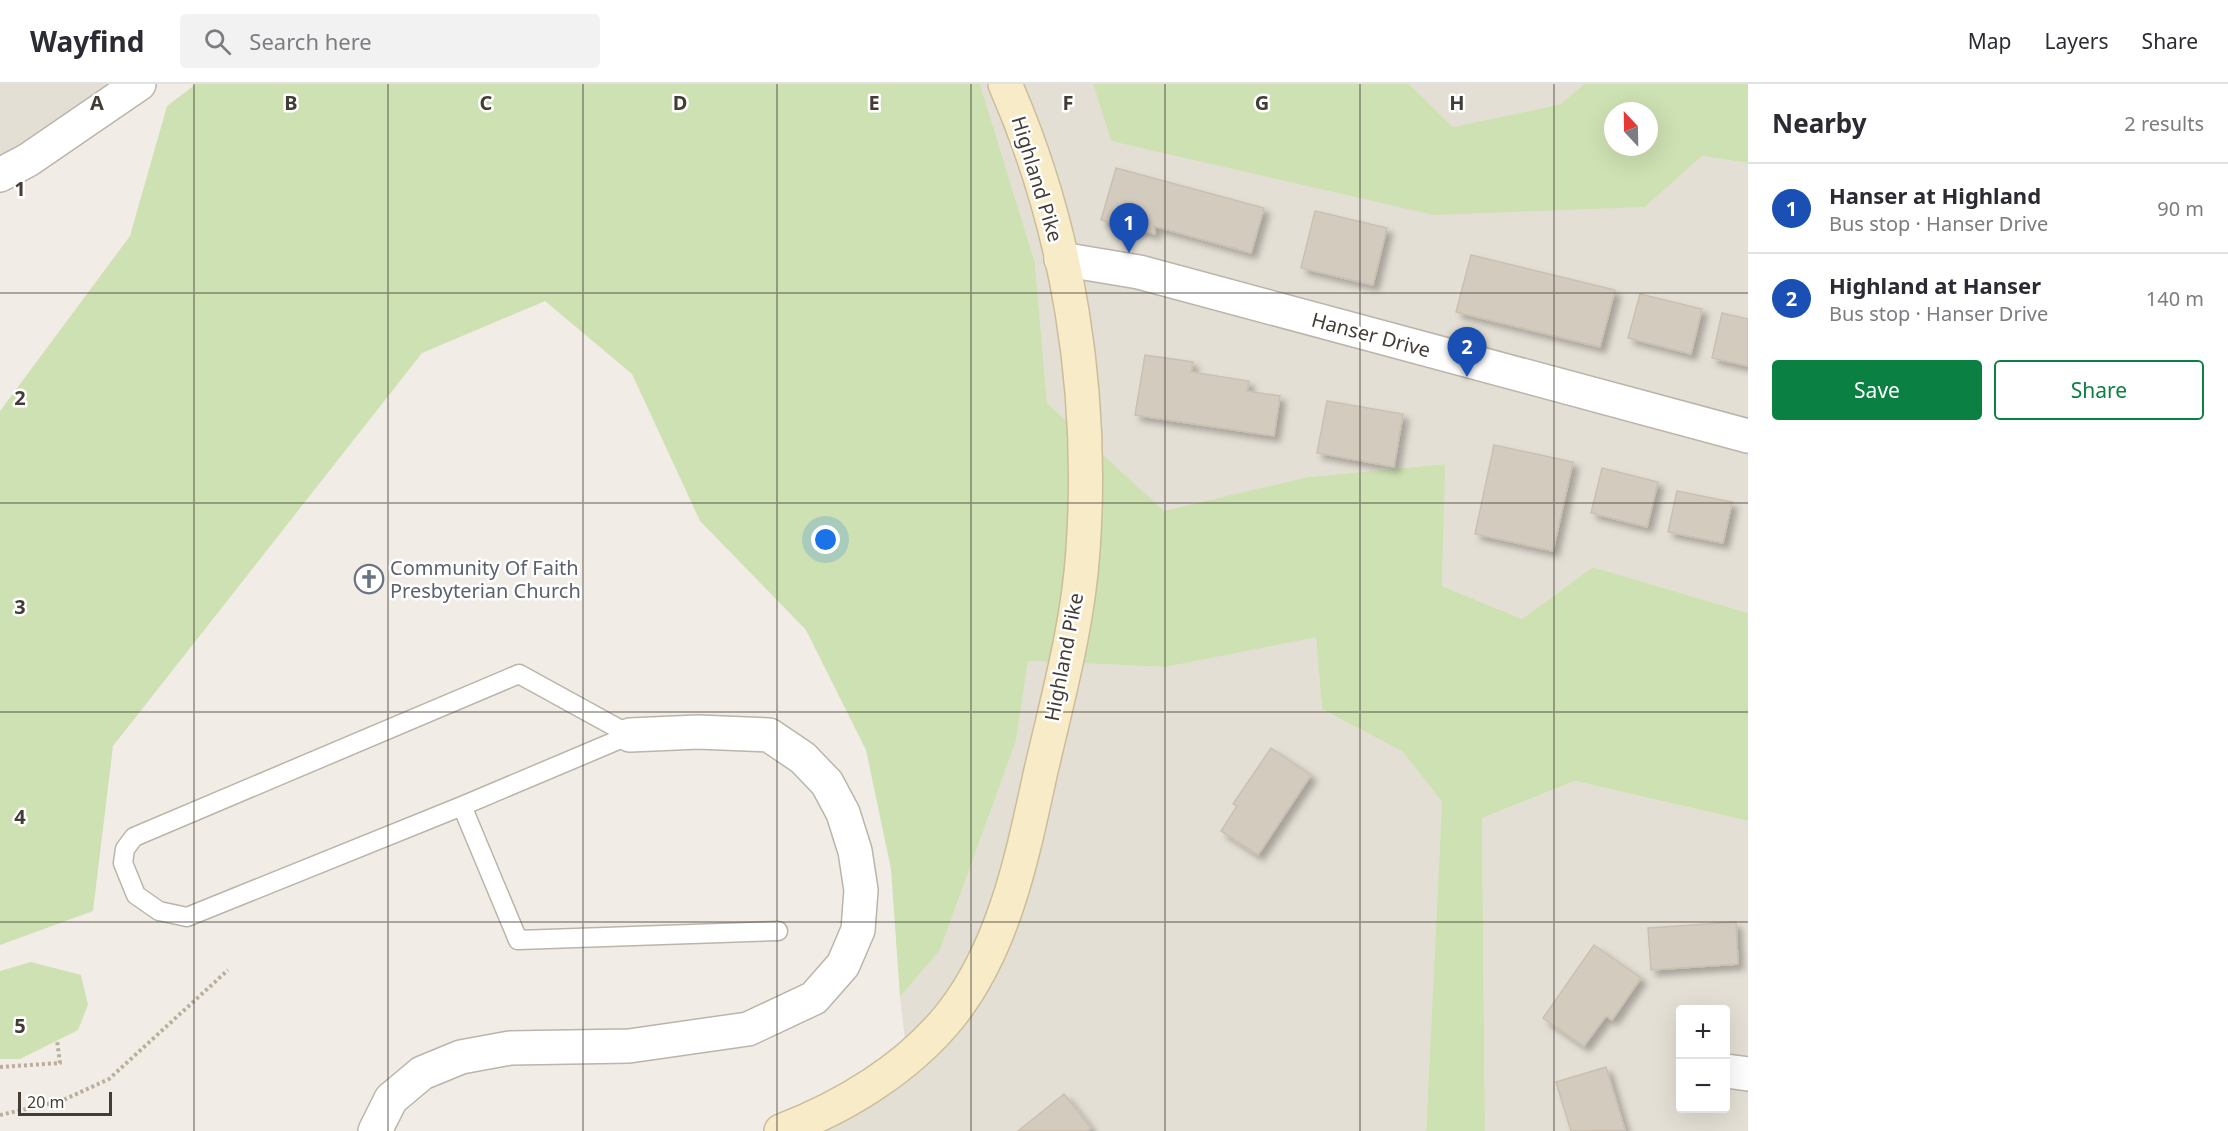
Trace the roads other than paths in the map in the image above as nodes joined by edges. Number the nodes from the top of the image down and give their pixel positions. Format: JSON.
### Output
{"nodes":[{"id":1,"x":139,"y":84,"type":"edge"},
{"id":2,"x":1005,"y":84,"type":"edge"},
{"id":3,"x":0,"y":175,"type":"edge"},
{"id":4,"x":1061,"y":260,"type":"junction"},
{"id":5,"x":1748,"y":436,"type":"edge"},
{"id":6,"x":630,"y":735,"type":"junction"},
{"id":7,"x":462,"y":806,"type":"junction"},
{"id":8,"x":778,"y":931,"type":"dead end"},
{"id":9,"x":1730,"y":1072,"type":"edge"},
{"id":10,"x":1748,"y":1074,"type":"edge"},
{"id":11,"x":375,"y":1131,"type":"edge"},
{"id":12,"x":781,"y":1131,"type":"edge"}],
"edges":[{"from":1,"to":3,"type":"street"},
{"from":2,"to":4,"type":"street","name":"Highland Pike"},
{"from":4,"to":5,"type":"street","name":"Hanser Drive"},
{"from":4,"to":12,"type":"street","name":"Highland Pike"},
{"from":6,"to":7,"type":"lane"},
{"from":6,"to":7,"type":"lane"},
{"from":6,"to":11,"type":"street"},
{"from":7,"to":8,"type":"lane"},
{"from":9,"to":10,"type":"street"}]}
